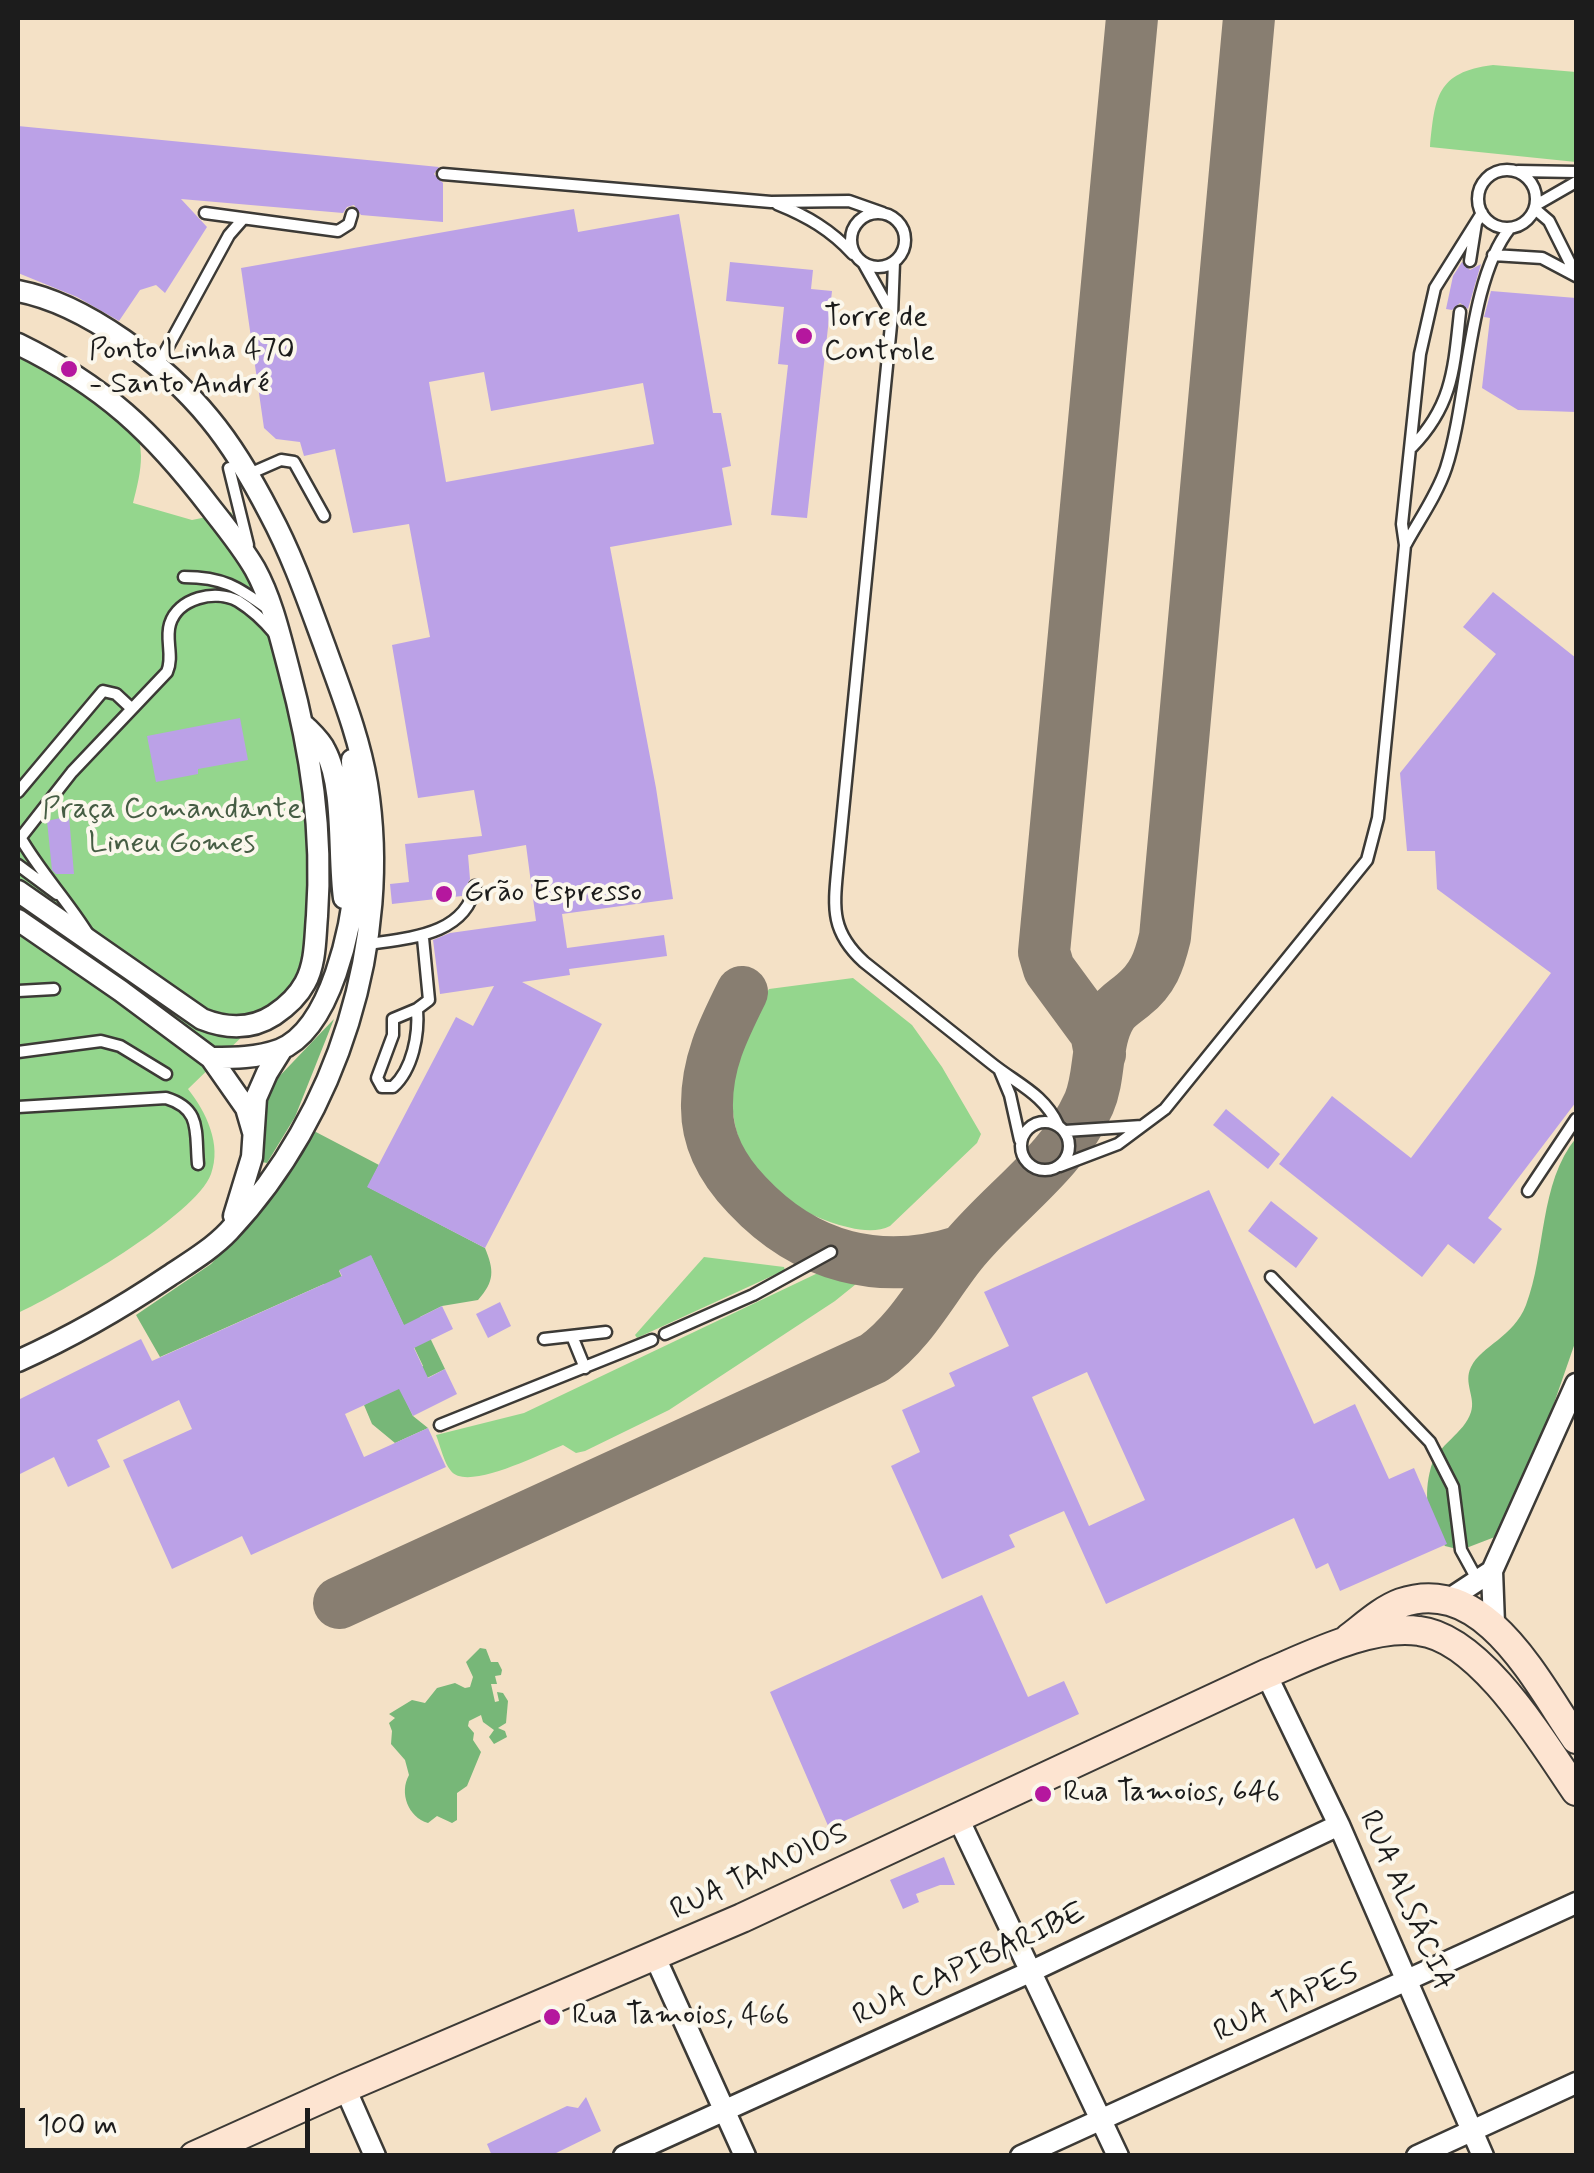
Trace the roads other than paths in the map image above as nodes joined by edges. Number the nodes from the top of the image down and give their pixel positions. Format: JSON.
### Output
{"nodes":[{"id":1,"x":1511,"y":170,"type":"junction"},
{"id":2,"x":1576,"y":172,"type":"edge"},
{"id":3,"x":443,"y":174,"type":"dead end"},
{"id":4,"x":1576,"y":182,"type":"edge"},
{"id":5,"x":771,"y":202,"type":"junction"},
{"id":6,"x":1535,"y":207,"type":"junction"},
{"id":7,"x":206,"y":213,"type":"dead end"},
{"id":8,"x":883,"y":213,"type":"junction"},
{"id":9,"x":352,"y":214,"type":"dead end"},
{"id":10,"x":242,"y":218,"type":"junction"},
{"id":11,"x":1479,"y":218,"type":"junction"},
{"id":12,"x":1510,"y":228,"type":"junction"},
{"id":13,"x":1492,"y":255,"type":"junction"},
{"id":14,"x":860,"y":260,"type":"junction"},
{"id":15,"x":1470,"y":261,"type":"dead end"},
{"id":16,"x":894,"y":262,"type":"junction"},
{"id":17,"x":1576,"y":276,"type":"edge"},
{"id":18,"x":18,"y":291,"type":"edge"},
{"id":19,"x":1460,"y":312,"type":"dead end"},
{"id":20,"x":892,"y":315,"type":"junction"},
{"id":21,"x":18,"y":344,"type":"edge"},
{"id":22,"x":156,"y":367,"type":"junction"},
{"id":23,"x":1411,"y":448,"type":"junction"},
{"id":24,"x":239,"y":471,"type":"junction"},
{"id":25,"x":324,"y":516,"type":"dead end"},
{"id":26,"x":1406,"y":545,"type":"junction"},
{"id":27,"x":255,"y":570,"type":"junction"},
{"id":28,"x":184,"y":577,"type":"dead end"},
{"id":29,"x":273,"y":612,"type":"junction"},
{"id":30,"x":282,"y":643,"type":"junction"},
{"id":31,"x":132,"y":708,"type":"junction"},
{"id":32,"x":349,"y":708,"type":"junction"},
{"id":33,"x":304,"y":724,"type":"junction"},
{"id":34,"x":18,"y":792,"type":"edge"},
{"id":35,"x":19,"y":839,"type":"edge"},
{"id":36,"x":18,"y":865,"type":"edge"},
{"id":37,"x":475,"y":886,"type":"dead end"},
{"id":38,"x":18,"y":891,"type":"edge"},
{"id":39,"x":68,"y":902,"type":"junction"},
{"id":40,"x":350,"y":914,"type":"junction"},
{"id":41,"x":18,"y":920,"type":"edge"},
{"id":42,"x":423,"y":938,"type":"junction"},
{"id":43,"x":94,"y":944,"type":"junction"},
{"id":44,"x":369,"y":944,"type":"junction"},
{"id":45,"x":54,"y":989,"type":"dead end"},
{"id":46,"x":18,"y":991,"type":"edge"},
{"id":47,"x":416,"y":1008,"type":"junction"},
{"id":48,"x":282,"y":1049,"type":"junction"},
{"id":49,"x":18,"y":1052,"type":"edge"},
{"id":50,"x":211,"y":1058,"type":"junction"},
{"id":51,"x":999,"y":1070,"type":"junction"},
{"id":52,"x":166,"y":1074,"type":"dead end"},
{"id":53,"x":18,"y":1107,"type":"edge"},
{"id":54,"x":1576,"y":1119,"type":"edge"},
{"id":55,"x":1143,"y":1126,"type":"junction"},
{"id":56,"x":1062,"y":1128,"type":"junction"},
{"id":57,"x":253,"y":1132,"type":"junction"},
{"id":58,"x":1021,"y":1142,"type":"junction"},
{"id":59,"x":198,"y":1164,"type":"dead end"},
{"id":60,"x":1060,"y":1166,"type":"junction"},
{"id":61,"x":1528,"y":1191,"type":"dead end"},
{"id":62,"x":228,"y":1232,"type":"junction"},
{"id":63,"x":831,"y":1252,"type":"dead end"},
{"id":64,"x":1272,"y":1277,"type":"dead end"},
{"id":65,"x":606,"y":1332,"type":"dead end"},
{"id":66,"x":666,"y":1334,"type":"dead end"},
{"id":67,"x":572,"y":1336,"type":"junction"},
{"id":68,"x":544,"y":1339,"type":"dead end"},
{"id":69,"x":652,"y":1340,"type":"dead end"},
{"id":70,"x":18,"y":1361,"type":"edge"},
{"id":71,"x":585,"y":1368,"type":"junction"},
{"id":72,"x":1576,"y":1387,"type":"edge"},
{"id":73,"x":440,"y":1425,"type":"dead end"},
{"id":74,"x":1488,"y":1582,"type":"junction"},
{"id":75,"x":1448,"y":1600,"type":"junction"},
{"id":76,"x":1494,"y":1624,"type":"junction"},
{"id":77,"x":1420,"y":1630,"type":"junction"},
{"id":78,"x":1348,"y":1640,"type":"junction"},
{"id":79,"x":1459,"y":1648,"type":"junction"},
{"id":80,"x":1266,"y":1674,"type":"junction"},
{"id":81,"x":1576,"y":1739,"type":"edge"},
{"id":82,"x":1576,"y":1791,"type":"edge"},
{"id":83,"x":958,"y":1818,"type":"junction"},
{"id":84,"x":1339,"y":1826,"type":"junction"},
{"id":85,"x":1576,"y":1903,"type":"edge"},
{"id":86,"x":655,"y":1957,"type":"junction"},
{"id":87,"x":1032,"y":1972,"type":"junction"},
{"id":88,"x":1408,"y":1982,"type":"junction"},
{"id":89,"x":1576,"y":2083,"type":"edge"},
{"id":90,"x":345,"y":2088,"type":"junction"},
{"id":91,"x":725,"y":2112,"type":"junction"},
{"id":92,"x":1103,"y":2121,"type":"junction"},
{"id":93,"x":1472,"y":2129,"type":"junction"},
{"id":94,"x":194,"y":2156,"type":"edge"},
{"id":95,"x":376,"y":2156,"type":"edge"},
{"id":96,"x":624,"y":2156,"type":"edge"},
{"id":97,"x":745,"y":2156,"type":"edge"},
{"id":98,"x":1021,"y":2156,"type":"edge"},
{"id":99,"x":1118,"y":2156,"type":"edge"},
{"id":100,"x":1417,"y":2156,"type":"edge"},
{"id":101,"x":1483,"y":2156,"type":"edge"}],
"edges":[{"from":1,"to":2,"type":"lane"},
{"from":1,"to":6,"type":"lane"},
{"from":1,"to":11,"type":"lane"},
{"from":3,"to":5,"type":"lane"},
{"from":4,"to":6,"type":"lane"},
{"from":5,"to":8,"type":"lane"},
{"from":5,"to":14,"type":"lane"},
{"from":6,"to":12,"type":"lane"},
{"from":6,"to":17,"type":"lane"},
{"from":7,"to":10,"type":"lane"},
{"from":8,"to":14,"type":"lane"},
{"from":8,"to":16,"type":"lane"},
{"from":9,"to":10,"type":"lane"},
{"from":10,"to":22,"type":"lane"},
{"from":11,"to":12,"type":"lane"},
{"from":11,"to":15,"type":"lane"},
{"from":11,"to":23,"type":"lane"},
{"from":12,"to":13,"type":"lane"},
{"from":13,"to":17,"type":"lane"},
{"from":13,"to":26,"type":"lane"},
{"from":14,"to":16,"type":"lane"},
{"from":14,"to":20,"type":"lane"},
{"from":16,"to":20,"type":"lane"},
{"from":18,"to":22,"type":"street"},
{"from":19,"to":23,"type":"lane"},
{"from":20,"to":51,"type":"lane"},
{"from":21,"to":27,"type":"street"},
{"from":22,"to":24,"type":"street"},
{"from":23,"to":26,"type":"lane"},
{"from":24,"to":25,"type":"lane"},
{"from":24,"to":27,"type":"lane"},
{"from":24,"to":32,"type":"street"},
{"from":26,"to":55,"type":"lane"},
{"from":27,"to":29,"type":"street"},
{"from":28,"to":29,"type":"lane"},
{"from":29,"to":30,"type":"street"},
{"from":30,"to":31,"type":"lane"},
{"from":30,"to":33,"type":"street"},
{"from":31,"to":34,"type":"lane"},
{"from":31,"to":35,"type":"lane"},
{"from":32,"to":40,"type":"street"},
{"from":32,"to":44,"type":"street"},
{"from":33,"to":40,"type":"street"},
{"from":33,"to":43,"type":"street"},
{"from":35,"to":39,"type":"lane"},
{"from":36,"to":39,"type":"lane"},
{"from":37,"to":42,"type":"lane"},
{"from":38,"to":43,"type":"street"},
{"from":39,"to":43,"type":"lane"},
{"from":40,"to":48,"type":"street"},
{"from":41,"to":50,"type":"street"},
{"from":42,"to":44,"type":"lane"},
{"from":42,"to":47,"type":"lane"},
{"from":44,"to":62,"type":"street"},
{"from":45,"to":46,"type":"lane"},
{"from":47,"to":47,"type":"lane"},
{"from":48,"to":50,"type":"street"},
{"from":48,"to":57,"type":"street"},
{"from":49,"to":52,"type":"lane"},
{"from":50,"to":57,"type":"street"},
{"from":51,"to":56,"type":"lane"},
{"from":51,"to":58,"type":"lane"},
{"from":53,"to":59,"type":"lane"},
{"from":54,"to":61,"type":"lane"},
{"from":55,"to":56,"type":"lane"},
{"from":55,"to":60,"type":"lane"},
{"from":56,"to":58,"type":"lane"},
{"from":56,"to":60,"type":"lane"},
{"from":57,"to":62,"type":"street"},
{"from":58,"to":60,"type":"lane"},
{"from":62,"to":70,"type":"street"},
{"from":63,"to":66,"type":"lane"},
{"from":64,"to":74,"type":"lane"},
{"from":65,"to":67,"type":"lane"},
{"from":67,"to":68,"type":"lane"},
{"from":67,"to":71,"type":"lane"},
{"from":69,"to":71,"type":"lane"},
{"from":71,"to":73,"type":"lane"},
{"from":72,"to":74,"type":"street"},
{"from":74,"to":75,"type":"street"},
{"from":74,"to":76,"type":"street"},
{"from":75,"to":76,"type":"main road"},
{"from":75,"to":77,"type":"main road"},
{"from":75,"to":78,"type":"main road","name":"RUA TAMOIOS"},
{"from":76,"to":79,"type":"main road"},
{"from":76,"to":81,"type":"main road"},
{"from":77,"to":78,"type":"main road","name":"RUA TAMOIOS"},
{"from":77,"to":79,"type":"main road"},
{"from":78,"to":80,"type":"main road","name":"RUA TAMOIOS"},
{"from":79,"to":82,"type":"main road"},
{"from":80,"to":83,"type":"main road","name":"RUA TAMOIOS"},
{"from":80,"to":84,"type":"street","name":"RUA ALSÁCIA"},
{"from":83,"to":86,"type":"main road","name":"RUA TAMOIOS"},
{"from":83,"to":87,"type":"street"},
{"from":84,"to":87,"type":"street","name":"RUA CAPIBARIBE"},
{"from":84,"to":88,"type":"street","name":"RUA ALSÁCIA"},
{"from":85,"to":88,"type":"street","name":"RUA TAPES"},
{"from":86,"to":90,"type":"main road","name":"RUA TAMOIOS"},
{"from":86,"to":91,"type":"street"},
{"from":87,"to":91,"type":"street","name":"RUA CAPIBARIBE"},
{"from":87,"to":92,"type":"street"},
{"from":88,"to":92,"type":"street","name":"RUA TAPES"},
{"from":88,"to":93,"type":"street","name":"RUA ALSÁCIA"},
{"from":89,"to":93,"type":"street"},
{"from":90,"to":94,"type":"main road","name":"RUA TAMOIOS"},
{"from":90,"to":95,"type":"street"},
{"from":91,"to":96,"type":"street","name":"RUA CAPIBARIBE"},
{"from":91,"to":97,"type":"street"},
{"from":92,"to":98,"type":"street","name":"RUA TAPES"},
{"from":92,"to":99,"type":"street"},
{"from":93,"to":100,"type":"street"},
{"from":93,"to":101,"type":"street","name":"RUA ALSÁCIA"}]}
